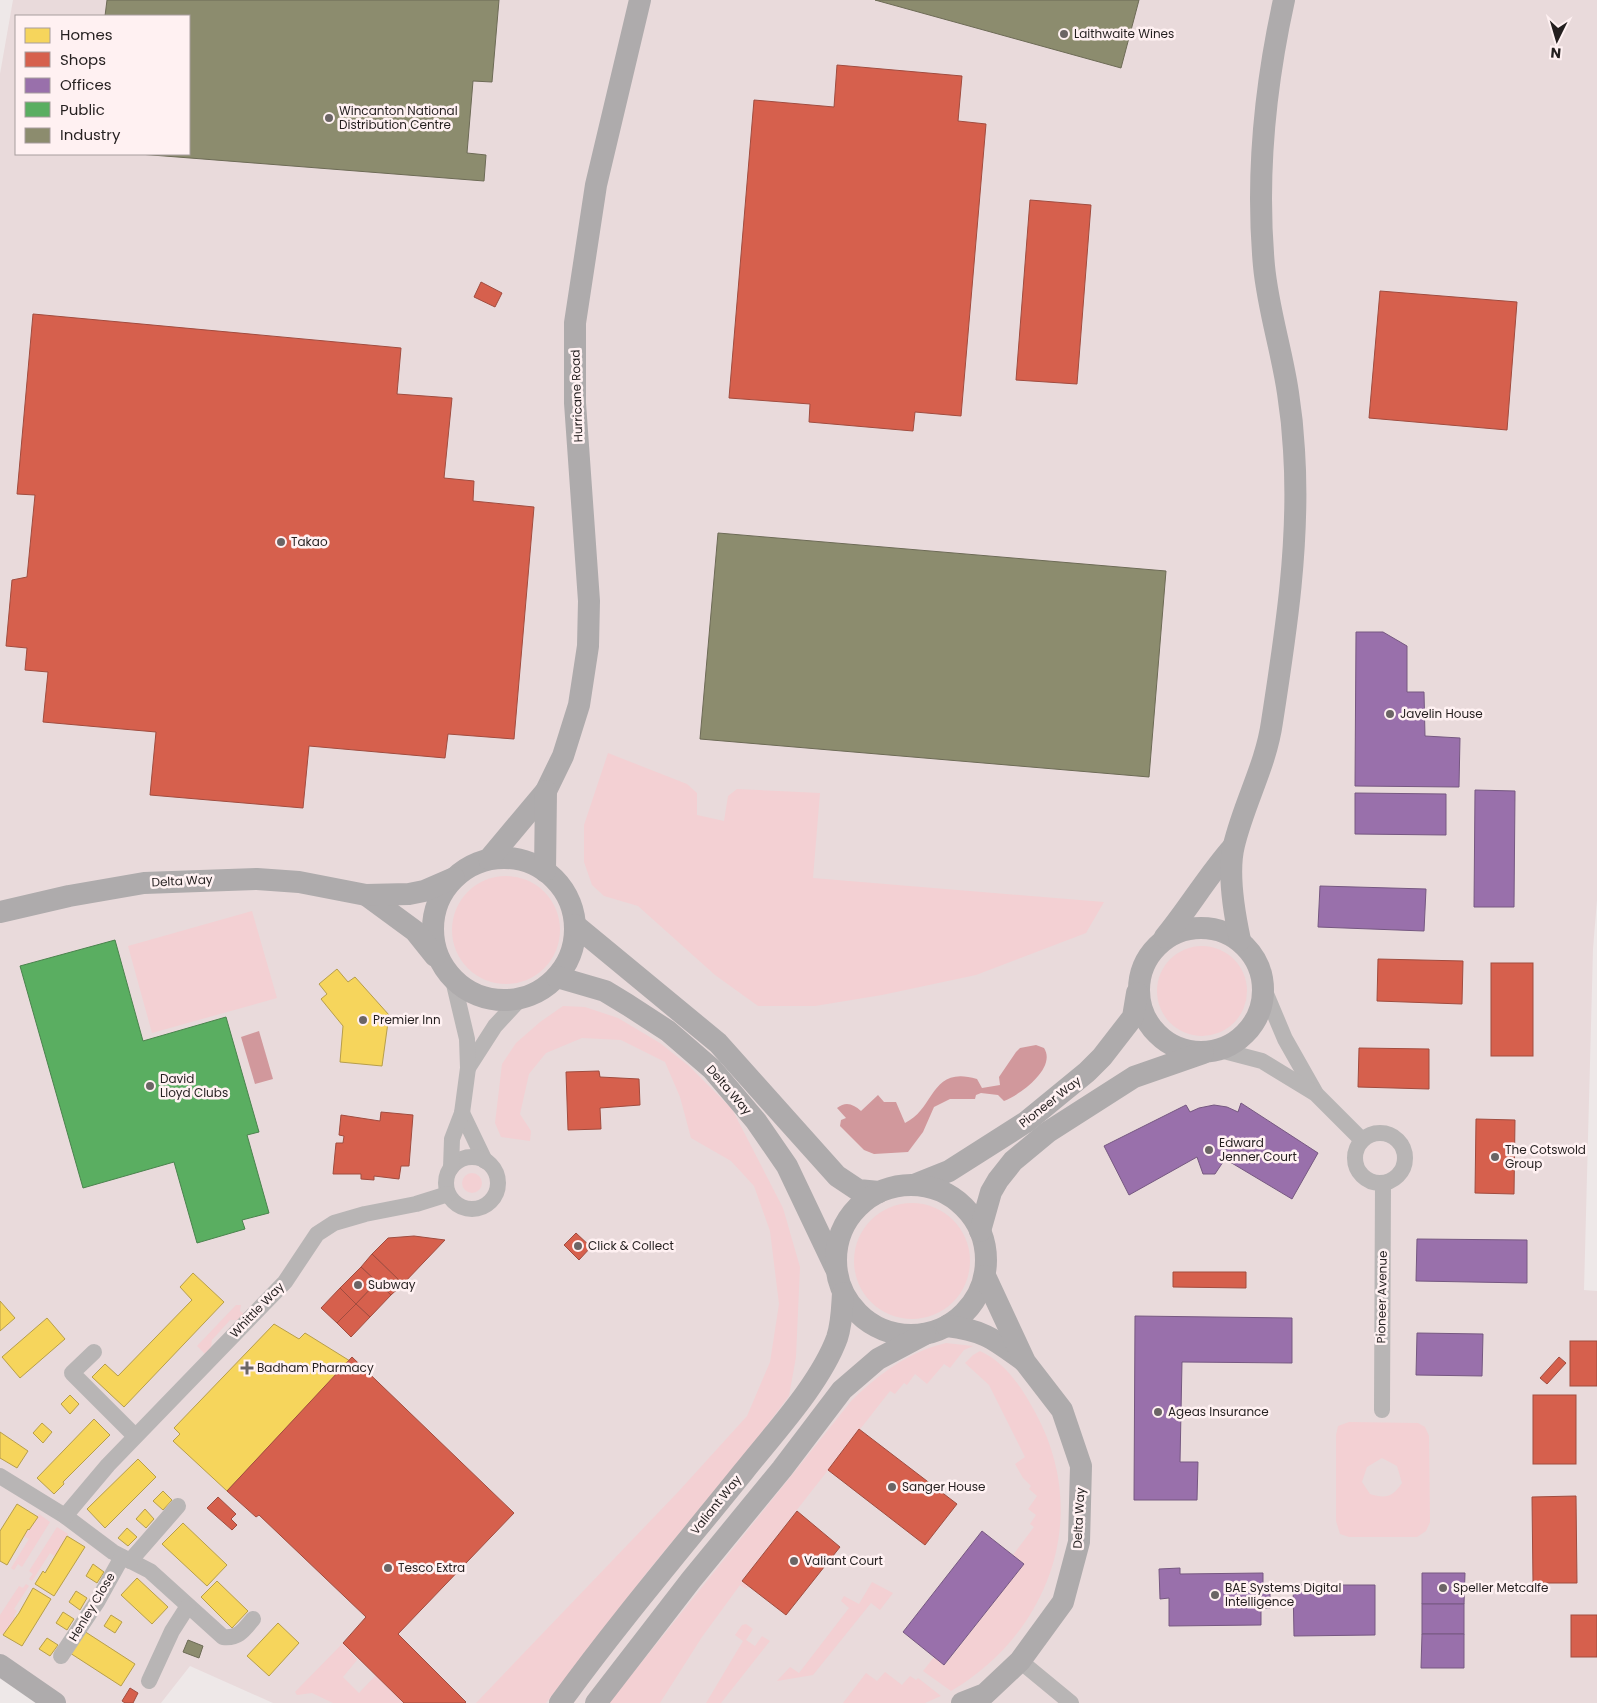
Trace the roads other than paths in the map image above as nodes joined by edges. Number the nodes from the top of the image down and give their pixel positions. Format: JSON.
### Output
{"nodes":[{"id":1,"x":640,"y":0,"type":"edge"},
{"id":2,"x":1284,"y":0,"type":"edge"},
{"id":3,"x":546,"y":791,"type":"junction"},
{"id":4,"x":1233,"y":847,"type":"junction"},
{"id":5,"x":489,"y":860,"type":"junction"},
{"id":6,"x":545,"y":871,"type":"junction"},
{"id":7,"x":454,"y":878,"type":"junction"},
{"id":8,"x":366,"y":895,"type":"junction"},
{"id":9,"x":0,"y":912,"type":"edge"},
{"id":10,"x":575,"y":925,"type":"junction"},
{"id":11,"x":1240,"y":940,"type":"junction"},
{"id":12,"x":1161,"y":942,"type":"junction"},
{"id":13,"x":439,"y":961,"type":"junction"},
{"id":14,"x":557,"y":977,"type":"junction"},
{"id":15,"x":1140,"y":977,"type":"junction"},
{"id":16,"x":453,"y":980,"type":"junction"},
{"id":17,"x":1264,"y":989,"type":"junction"},
{"id":18,"x":520,"y":999,"type":"junction"},
{"id":19,"x":1213,"y":1051,"type":"junction"},
{"id":20,"x":468,"y":1068,"type":"junction"},
{"id":21,"x":1316,"y":1094,"type":"junction"},
{"id":22,"x":462,"y":1113,"type":"junction"},
{"id":23,"x":1362,"y":1140,"type":"junction"},
{"id":24,"x":485,"y":1161,"type":"junction"},
{"id":25,"x":451,"y":1168,"type":"junction"},
{"id":26,"x":1383,"y":1183,"type":"junction"},
{"id":27,"x":914,"y":1185,"type":"junction"},
{"id":28,"x":879,"y":1192,"type":"junction"},
{"id":29,"x":448,"y":1194,"type":"junction"},
{"id":30,"x":980,"y":1231,"type":"junction"},
{"id":31,"x":836,"y":1268,"type":"junction"},
{"id":32,"x":985,"y":1276,"type":"junction"},
{"id":33,"x":843,"y":1293,"type":"junction"},
{"id":34,"x":947,"y":1326,"type":"junction"},
{"id":35,"x":925,"y":1334,"type":"junction"},
{"id":36,"x":94,"y":1352,"type":"dead end"},
{"id":37,"x":1025,"y":1362,"type":"junction"},
{"id":38,"x":1382,"y":1410,"type":"dead end"},
{"id":39,"x":135,"y":1436,"type":"junction"},
{"id":40,"x":0,"y":1476,"type":"edge"},
{"id":41,"x":178,"y":1506,"type":"dead end"},
{"id":42,"x":65,"y":1516,"type":"junction"},
{"id":43,"x":126,"y":1559,"type":"junction"},
{"id":44,"x":188,"y":1606,"type":"junction"},
{"id":45,"x":253,"y":1619,"type":"dead end"},
{"id":46,"x":61,"y":1656,"type":"dead end"},
{"id":47,"x":1020,"y":1661,"type":"junction"},
{"id":48,"x":0,"y":1665,"type":"edge"},
{"id":49,"x":149,"y":1681,"type":"dead end"},
{"id":50,"x":56,"y":1703,"type":"edge"},
{"id":51,"x":560,"y":1703,"type":"edge"},
{"id":52,"x":596,"y":1703,"type":"edge"},
{"id":53,"x":962,"y":1703,"type":"edge"},
{"id":54,"x":1070,"y":1703,"type":"edge"}],
"edges":[{"from":1,"to":3,"type":"street","name":"Hurricane Road"},
{"from":2,"to":4,"type":"street"},
{"from":3,"to":5,"type":"street","name":"Hurricane Road"},
{"from":3,"to":6,"type":"street","name":"Hurricane Road"},
{"from":4,"to":11,"type":"street"},
{"from":4,"to":12,"type":"street"},
{"from":5,"to":6,"type":"street"},
{"from":5,"to":7,"type":"street"},
{"from":6,"to":10,"type":"street"},
{"from":7,"to":8,"type":"street","name":"Delta Way"},
{"from":7,"to":13,"type":"street"},
{"from":8,"to":9,"type":"street","name":"Delta Way"},
{"from":8,"to":13,"type":"street","name":"Delta Way"},
{"from":10,"to":14,"type":"street"},
{"from":10,"to":28,"type":"street","name":"Delta Way"},
{"from":11,"to":12,"type":"street"},
{"from":11,"to":17,"type":"street"},
{"from":12,"to":15,"type":"street"},
{"from":13,"to":16,"type":"street"},
{"from":14,"to":18,"type":"street"},
{"from":14,"to":31,"type":"street","name":"Delta Way"},
{"from":15,"to":19,"type":"street"},
{"from":15,"to":27,"type":"street","name":"Pioneer Way"},
{"from":16,"to":18,"type":"street"},
{"from":16,"to":20,"type":"street"},
{"from":17,"to":19,"type":"street"},
{"from":17,"to":21,"type":"street"},
{"from":18,"to":20,"type":"street"},
{"from":19,"to":21,"type":"street"},
{"from":19,"to":30,"type":"street","name":"Pioneer Way"},
{"from":20,"to":22,"type":"street"},
{"from":21,"to":23,"type":"street"},
{"from":22,"to":24,"type":"street"},
{"from":22,"to":25,"type":"street"},
{"from":23,"to":26,"type":"street"},
{"from":23,"to":26,"type":"street"},
{"from":24,"to":25,"type":"street"},
{"from":24,"to":29,"type":"street"},
{"from":25,"to":29,"type":"street"},
{"from":26,"to":38,"type":"street","name":"Pioneer Avenue"},
{"from":27,"to":28,"type":"street"},
{"from":27,"to":30,"type":"street"},
{"from":28,"to":31,"type":"street"},
{"from":29,"to":39,"type":"street","name":"Whittle Way"},
{"from":30,"to":32,"type":"street"},
{"from":31,"to":33,"type":"street"},
{"from":32,"to":34,"type":"street"},
{"from":32,"to":37,"type":"street","name":"Delta Way"},
{"from":33,"to":35,"type":"street"},
{"from":33,"to":51,"type":"street","name":"Valiant Way"},
{"from":34,"to":35,"type":"street"},
{"from":34,"to":37,"type":"street","name":"Delta Way"},
{"from":35,"to":52,"type":"street"},
{"from":36,"to":39,"type":"street"},
{"from":37,"to":47,"type":"street","name":"Delta Way"},
{"from":39,"to":42,"type":"street","name":"Whittle Way"},
{"from":40,"to":42,"type":"street"},
{"from":41,"to":43,"type":"street","name":"Henley Close"},
{"from":42,"to":43,"type":"street"},
{"from":43,"to":44,"type":"street"},
{"from":43,"to":46,"type":"street","name":"Henley Close"},
{"from":44,"to":45,"type":"street"},
{"from":44,"to":49,"type":"street"},
{"from":47,"to":53,"type":"street","name":"Delta Way"},
{"from":47,"to":54,"type":"street"},
{"from":48,"to":50,"type":"street"}]}
